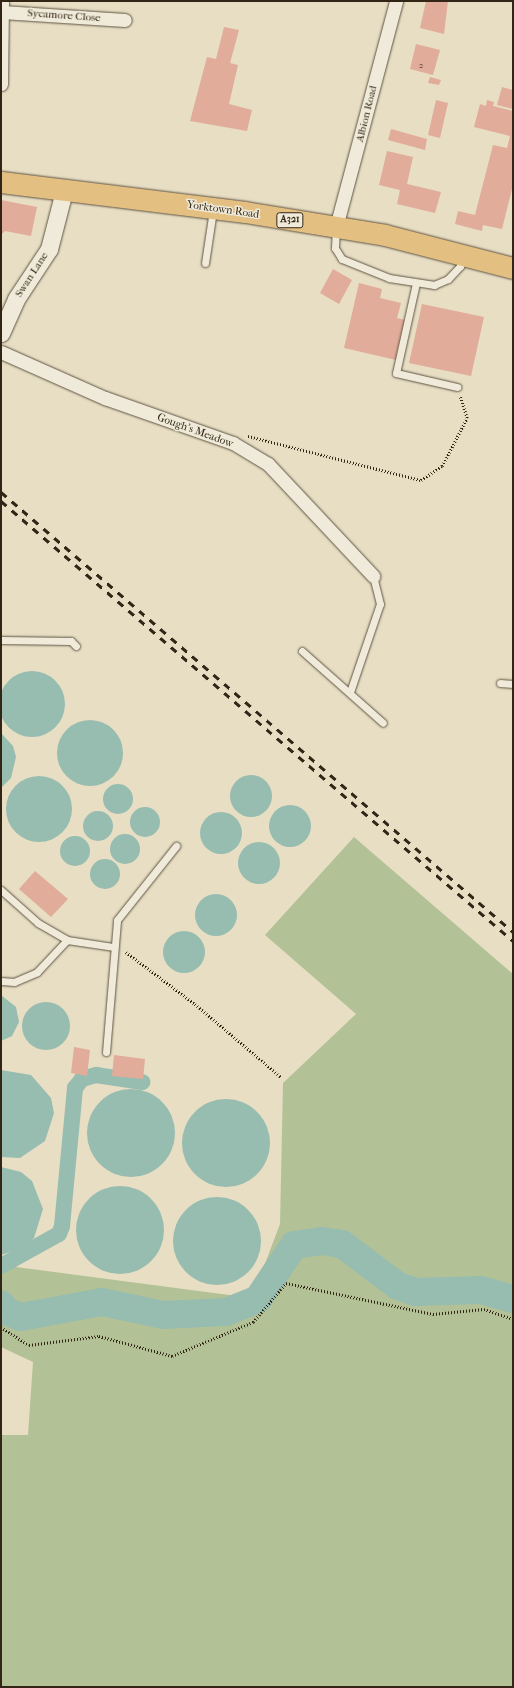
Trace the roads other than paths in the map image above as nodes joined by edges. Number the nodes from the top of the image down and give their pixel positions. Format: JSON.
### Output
{"nodes":[{"id":1,"x":396,"y":1,"type":"edge"},
{"id":2,"x":2,"y":6,"type":"edge"},
{"id":3,"x":125,"y":20,"type":"dead end"},
{"id":4,"x":1,"y":84,"type":"edge"},
{"id":5,"x":1,"y":182,"type":"edge"},
{"id":6,"x":64,"y":191,"type":"junction"},
{"id":7,"x":213,"y":208,"type":"junction"},
{"id":8,"x":336,"y":227,"type":"junction"},
{"id":9,"x":463,"y":254,"type":"junction"},
{"id":10,"x":205,"y":264,"type":"dead end"},
{"id":11,"x":513,"y":268,"type":"edge"},
{"id":12,"x":416,"y":283,"type":"junction"},
{"id":13,"x":1,"y":333,"type":"edge"},
{"id":14,"x":1,"y":352,"type":"edge"},
{"id":15,"x":457,"y":387,"type":"road end"},
{"id":16,"x":373,"y":576,"type":"joint"},
{"id":17,"x":1,"y":640,"type":"edge"},
{"id":18,"x":76,"y":646,"type":"dead end"},
{"id":19,"x":302,"y":651,"type":"dead end"},
{"id":20,"x":500,"y":683,"type":"dead end"},
{"id":21,"x":513,"y":684,"type":"edge"},
{"id":22,"x":350,"y":692,"type":"junction"},
{"id":23,"x":382,"y":723,"type":"dead end"},
{"id":24,"x":176,"y":846,"type":"dead end"},
{"id":25,"x":1,"y":890,"type":"edge"},
{"id":26,"x":67,"y":940,"type":"junction"},
{"id":27,"x":114,"y":947,"type":"junction"},
{"id":28,"x":1,"y":981,"type":"edge"},
{"id":29,"x":106,"y":1052,"type":"dead end"}],
"edges":[{"from":1,"to":8,"type":"street","name":"Albion Road"},
{"from":2,"to":3,"type":"street","name":"Sycamore Close"},
{"from":2,"to":4,"type":"street"},
{"from":5,"to":6,"type":"main road","name":"Yorktown Road","number":"A321"},
{"from":6,"to":7,"type":"main road","name":"Yorktown Road","number":"A321"},
{"from":6,"to":13,"type":"street","name":"Swan Lane"},
{"from":7,"to":8,"type":"main road","name":"Yorktown Road","number":"A321"},
{"from":7,"to":10,"type":"lane"},
{"from":8,"to":9,"type":"main road","name":"Yorktown Road","number":"A321"},
{"from":8,"to":12,"type":"lane"},
{"from":9,"to":11,"type":"main road","name":"Yorktown Road","number":"A321"},
{"from":9,"to":12,"type":"lane"},
{"from":12,"to":15,"type":"lane"},
{"from":14,"to":16,"type":"street","name":"Gough's Meadow"},
{"from":16,"to":22,"type":"lane"},
{"from":17,"to":18,"type":"lane"},
{"from":19,"to":22,"type":"lane"},
{"from":20,"to":21,"type":"lane"},
{"from":22,"to":23,"type":"lane"},
{"from":24,"to":27,"type":"lane"},
{"from":25,"to":26,"type":"lane"},
{"from":26,"to":27,"type":"lane"},
{"from":26,"to":28,"type":"lane"},
{"from":27,"to":29,"type":"lane"}]}
